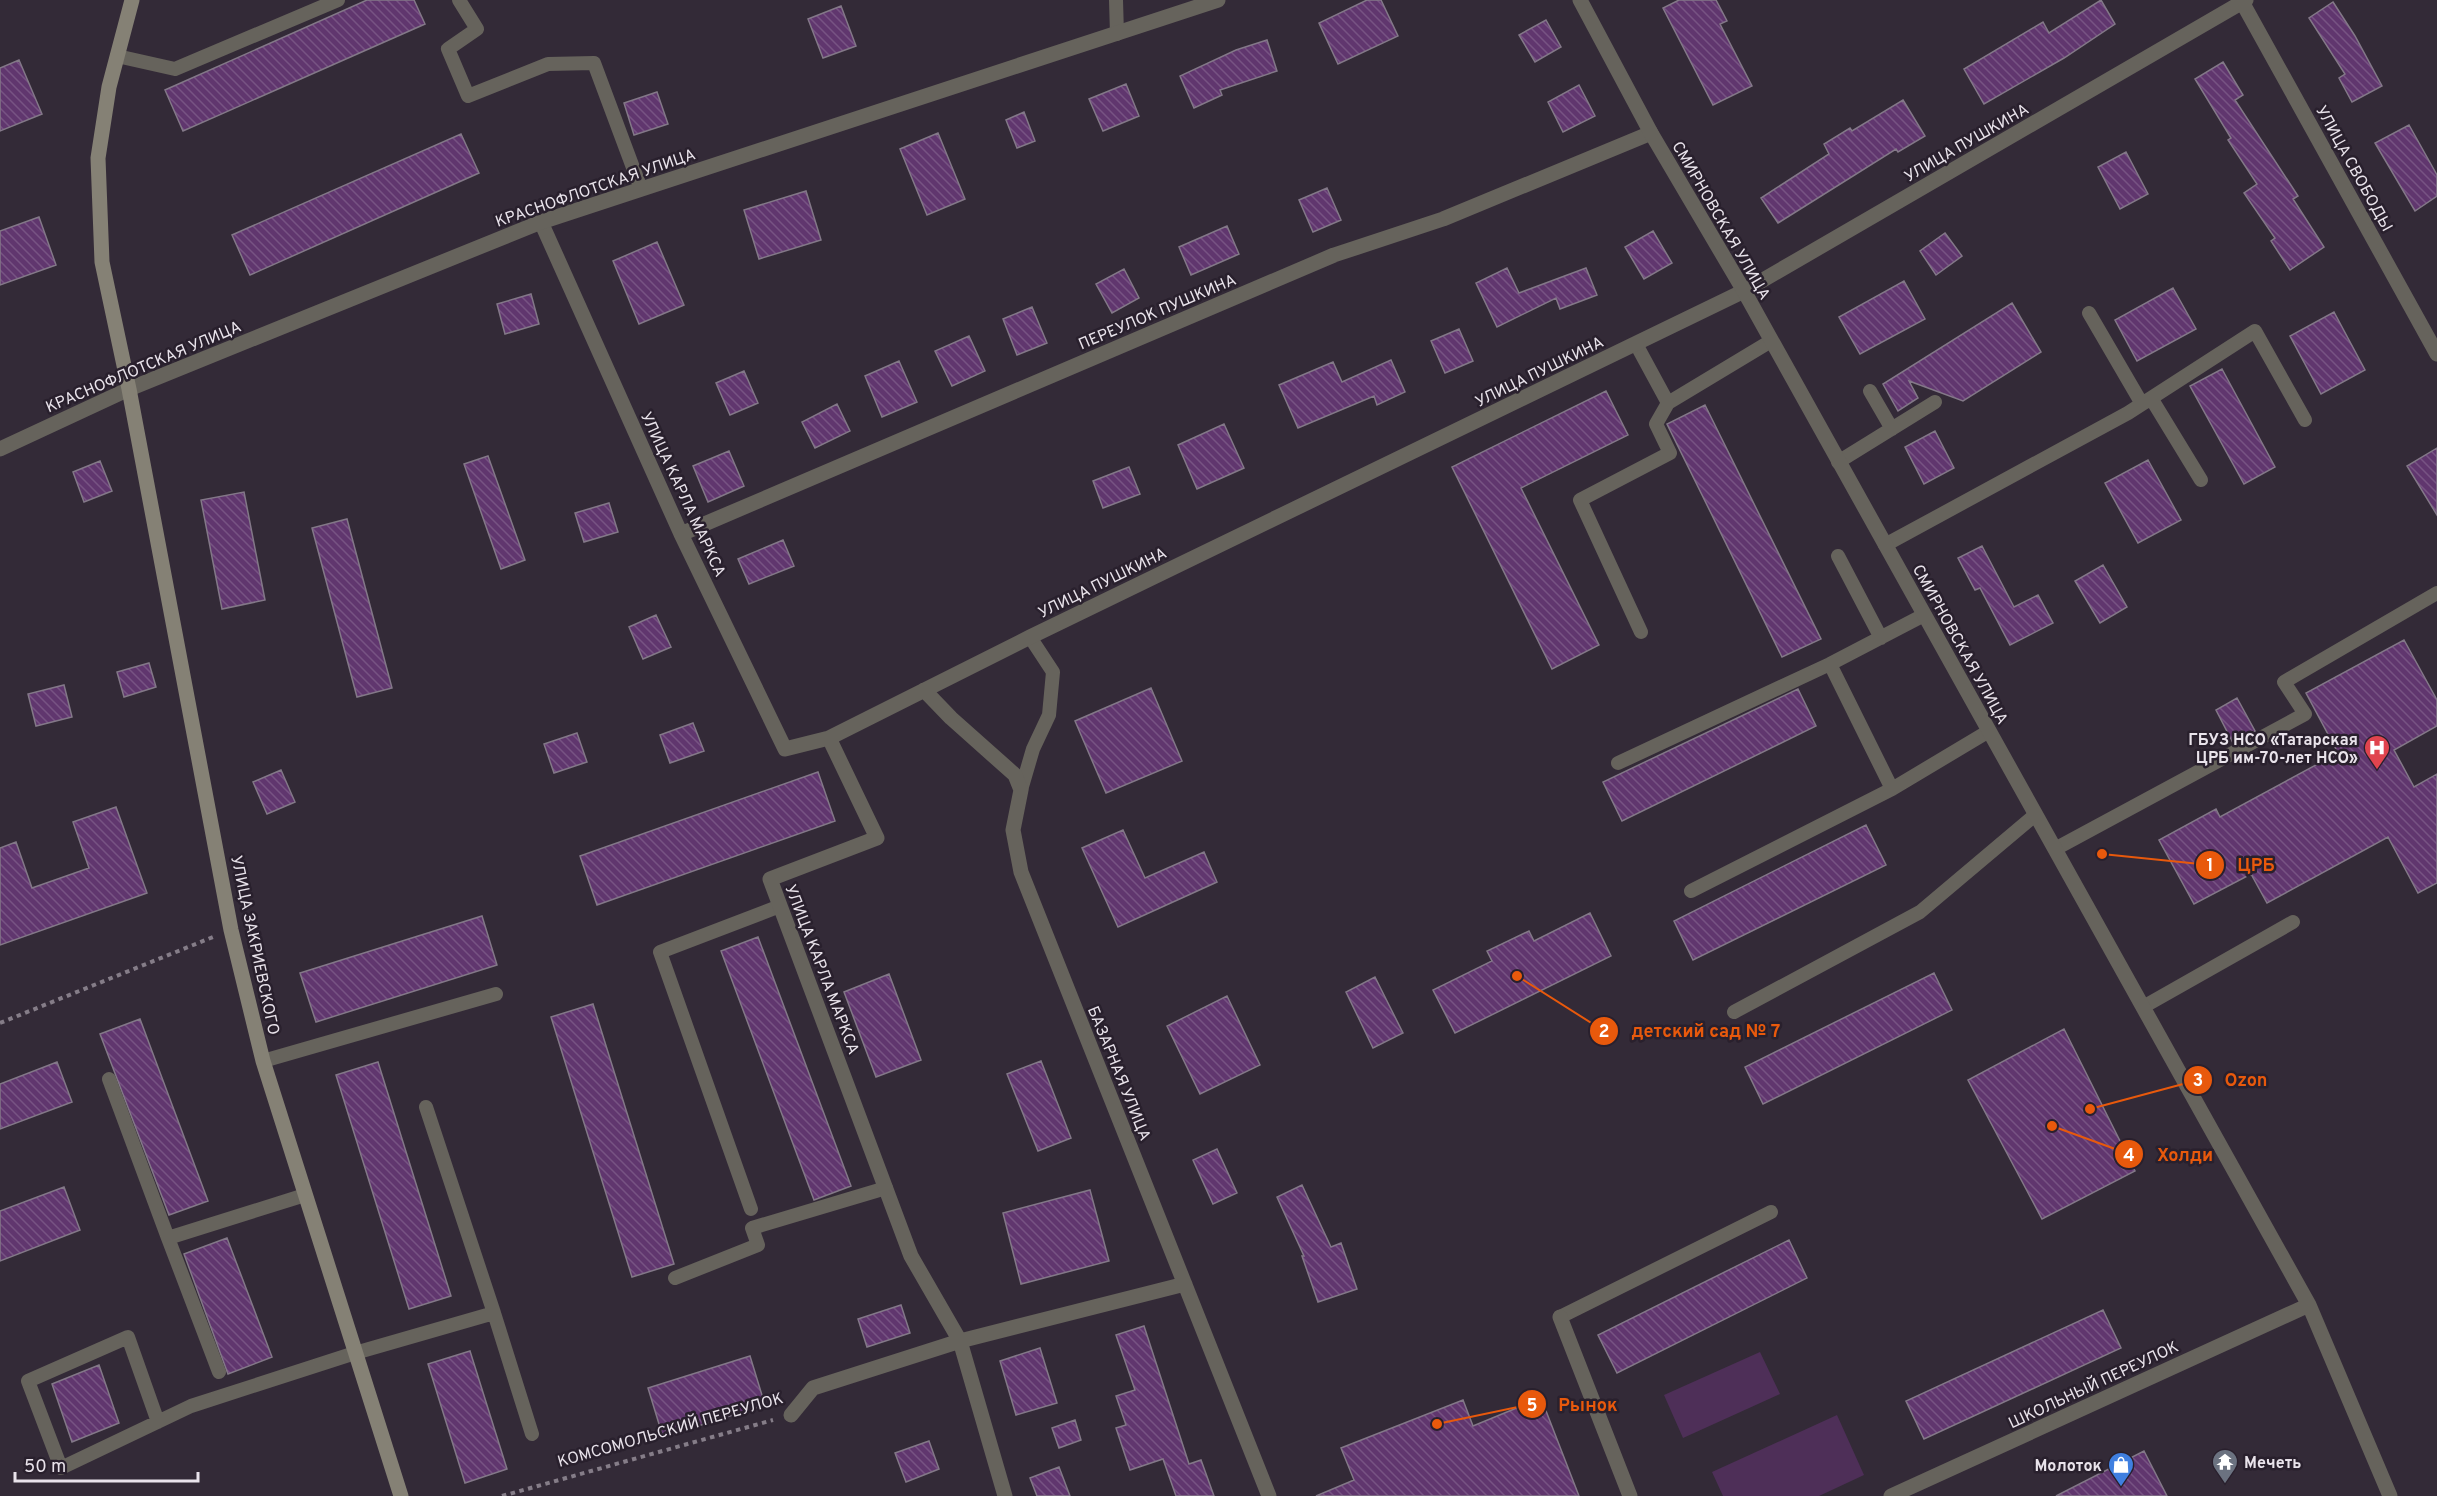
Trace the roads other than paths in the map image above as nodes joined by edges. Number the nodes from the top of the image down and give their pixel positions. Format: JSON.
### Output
{"nodes":[{"id":1,"x":132,"y":0,"type":"edge"},
{"id":2,"x":338,"y":0,"type":"edge"},
{"id":3,"x":459,"y":0,"type":"edge"},
{"id":4,"x":1116,"y":0,"type":"edge"},
{"id":5,"x":1218,"y":0,"type":"edge"},
{"id":6,"x":1580,"y":0,"type":"edge"},
{"id":7,"x":2243,"y":1,"type":"edge"},
{"id":8,"x":1118,"y":34,"type":"junction"},
{"id":9,"x":117,"y":56,"type":"junction"},
{"id":10,"x":1651,"y":133,"type":"junction"},
{"id":11,"x":641,"y":189,"type":"junction"},
{"id":12,"x":540,"y":222,"type":"junction"},
{"id":13,"x":1744,"y":291,"type":"junction"},
{"id":14,"x":2089,"y":313,"type":"dead end"},
{"id":15,"x":1771,"y":341,"type":"junction"},
{"id":16,"x":1636,"y":344,"type":"junction"},
{"id":17,"x":2437,"y":354,"type":"edge"},
{"id":18,"x":129,"y":389,"type":"junction"},
{"id":19,"x":1870,"y":391,"type":"dead end"},
{"id":20,"x":2147,"y":401,"type":"junction"},
{"id":21,"x":1935,"y":402,"type":"dead end"},
{"id":22,"x":1668,"y":403,"type":"junction"},
{"id":23,"x":2305,"y":420,"type":"dead end"},
{"id":24,"x":1892,"y":429,"type":"junction"},
{"id":25,"x":0,"y":449,"type":"edge"},
{"id":26,"x":1838,"y":462,"type":"junction"},
{"id":27,"x":2201,"y":480,"type":"dead end"},
{"id":28,"x":681,"y":534,"type":"junction"},
{"id":29,"x":1885,"y":545,"type":"junction"},
{"id":30,"x":1838,"y":556,"type":"dead end"},
{"id":31,"x":2437,"y":593,"type":"edge"},
{"id":32,"x":1924,"y":615,"type":"junction"},
{"id":33,"x":1641,"y":632,"type":"dead end"},
{"id":34,"x":1030,"y":637,"type":"junction"},
{"id":35,"x":1881,"y":638,"type":"junction"},
{"id":36,"x":1830,"y":664,"type":"junction"},
{"id":37,"x":924,"y":690,"type":"junction"},
{"id":38,"x":1989,"y":732,"type":"junction"},
{"id":39,"x":829,"y":738,"type":"junction"},
{"id":40,"x":1618,"y":763,"type":"dead end"},
{"id":41,"x":1892,"y":789,"type":"junction"},
{"id":42,"x":1021,"y":790,"type":"junction"},
{"id":43,"x":2036,"y":815,"type":"junction"},
{"id":44,"x":2055,"y":849,"type":"junction"},
{"id":45,"x":1691,"y":891,"type":"dead end"},
{"id":46,"x":780,"y":906,"type":"junction"},
{"id":47,"x":2293,"y":922,"type":"dead end"},
{"id":48,"x":496,"y":994,"type":"dead end"},
{"id":49,"x":2143,"y":1007,"type":"junction"},
{"id":50,"x":1734,"y":1012,"type":"dead end"},
{"id":51,"x":263,"y":1061,"type":"junction"},
{"id":52,"x":109,"y":1079,"type":"dead end"},
{"id":53,"x":426,"y":1107,"type":"dead end"},
{"id":54,"x":886,"y":1188,"type":"junction"},
{"id":55,"x":305,"y":1195,"type":"junction"},
{"id":56,"x":751,"y":1209,"type":"dead end"},
{"id":57,"x":1771,"y":1212,"type":"dead end"},
{"id":58,"x":168,"y":1238,"type":"junction"},
{"id":59,"x":675,"y":1278,"type":"dead end"},
{"id":60,"x":1185,"y":1284,"type":"junction"},
{"id":61,"x":2309,"y":1305,"type":"junction"},
{"id":62,"x":494,"y":1313,"type":"junction"},
{"id":63,"x":1560,"y":1317,"type":"joint"},
{"id":64,"x":960,"y":1341,"type":"junction"},
{"id":65,"x":354,"y":1353,"type":"junction"},
{"id":66,"x":219,"y":1372,"type":"dead end"},
{"id":67,"x":791,"y":1415,"type":"road end"},
{"id":68,"x":158,"y":1422,"type":"junction"},
{"id":69,"x":532,"y":1434,"type":"dead end"},
{"id":70,"x":401,"y":1496,"type":"edge"},
{"id":71,"x":1005,"y":1496,"type":"edge"},
{"id":72,"x":1269,"y":1496,"type":"edge"},
{"id":73,"x":1630,"y":1496,"type":"edge"},
{"id":74,"x":1892,"y":1496,"type":"edge"},
{"id":75,"x":2390,"y":1496,"type":"edge"}],
"edges":[{"from":1,"to":9,"type":"main road","name":"УЛИЦА ЗАКРИЕВСКОГО"},
{"from":2,"to":9,"type":"lane"},
{"from":3,"to":11,"type":"lane"},
{"from":4,"to":8,"type":"lane"},
{"from":5,"to":8,"type":"street","name":"КРАСНОФЛОТСКАЯ УЛИЦА"},
{"from":6,"to":10,"type":"street","name":"СМИРНОВСКАЯ УЛИЦА"},
{"from":7,"to":13,"type":"street","name":"УЛИЦА ПУШКИНА"},
{"from":7,"to":17,"type":"street","name":"УЛИЦА СВОБОДЫ"},
{"from":8,"to":11,"type":"street","name":"КРАСНОФЛОТСКАЯ УЛИЦА"},
{"from":9,"to":18,"type":"main road","name":"УЛИЦА ЗАКРИЕВСКОГО"},
{"from":10,"to":13,"type":"street","name":"СМИРНОВСКАЯ УЛИЦА"},
{"from":10,"to":28,"type":"street","name":"ПЕРЕУЛОК ПУШКИНА"},
{"from":11,"to":12,"type":"street","name":"КРАСНОФЛОТСКАЯ УЛИЦА"},
{"from":12,"to":18,"type":"street","name":"КРАСНОФЛОТСКАЯ УЛИЦА"},
{"from":12,"to":28,"type":"street","name":"УЛИЦА КАРЛА МАРКСА"},
{"from":13,"to":15,"type":"street","name":"СМИРНОВСКАЯ УЛИЦА"},
{"from":13,"to":16,"type":"street","name":"УЛИЦА ПУШКИНА"},
{"from":14,"to":20,"type":"lane"},
{"from":15,"to":22,"type":"lane"},
{"from":15,"to":26,"type":"street","name":"СМИРНОВСКАЯ УЛИЦА"},
{"from":16,"to":22,"type":"lane"},
{"from":16,"to":34,"type":"street","name":"УЛИЦА ПУШКИНА"},
{"from":18,"to":25,"type":"street","name":"КРАСНОФЛОТСКАЯ УЛИЦА"},
{"from":18,"to":51,"type":"main road","name":"УЛИЦА ЗАКРИЕВСКОГО"},
{"from":19,"to":24,"type":"lane"},
{"from":20,"to":23,"type":"lane"},
{"from":20,"to":27,"type":"lane"},
{"from":20,"to":29,"type":"lane"},
{"from":21,"to":24,"type":"lane"},
{"from":22,"to":33,"type":"lane"},
{"from":24,"to":26,"type":"lane"},
{"from":26,"to":29,"type":"street","name":"СМИРНОВСКАЯ УЛИЦА"},
{"from":28,"to":39,"type":"street","name":"УЛИЦА КАРЛА МАРКСА"},
{"from":29,"to":32,"type":"street","name":"СМИРНОВСКАЯ УЛИЦА"},
{"from":30,"to":35,"type":"lane"},
{"from":31,"to":44,"type":"lane"},
{"from":32,"to":35,"type":"lane"},
{"from":32,"to":38,"type":"street","name":"СМИРНОВСКАЯ УЛИЦА"},
{"from":34,"to":37,"type":"street","name":"УЛИЦА ПУШКИНА"},
{"from":34,"to":42,"type":"lane"},
{"from":35,"to":36,"type":"lane"},
{"from":36,"to":40,"type":"lane"},
{"from":36,"to":41,"type":"lane"},
{"from":37,"to":39,"type":"street","name":"УЛИЦА ПУШКИНА"},
{"from":37,"to":42,"type":"street"},
{"from":38,"to":41,"type":"lane"},
{"from":38,"to":43,"type":"street","name":"СМИРНОВСКАЯ УЛИЦА"},
{"from":39,"to":46,"type":"street","name":"УЛИЦА КАРЛА МАРКСА"},
{"from":41,"to":45,"type":"lane"},
{"from":42,"to":60,"type":"street","name":"БАЗАРНАЯ УЛИЦА"},
{"from":43,"to":44,"type":"street","name":"СМИРНОВСКАЯ УЛИЦА"},
{"from":43,"to":50,"type":"lane"},
{"from":44,"to":49,"type":"street","name":"СМИРНОВСКАЯ УЛИЦА"},
{"from":46,"to":54,"type":"street","name":"УЛИЦА КАРЛА МАРКСА"},
{"from":46,"to":56,"type":"lane"},
{"from":47,"to":49,"type":"lane"},
{"from":48,"to":51,"type":"lane"},
{"from":49,"to":61,"type":"street","name":"СМИРНОВСКАЯ УЛИЦА"},
{"from":51,"to":55,"type":"main road","name":"УЛИЦА ЗАКРИЕВСКОГО"},
{"from":52,"to":58,"type":"lane"},
{"from":53,"to":62,"type":"lane"},
{"from":54,"to":59,"type":"lane"},
{"from":54,"to":64,"type":"street","name":"УЛИЦА КАРЛА МАРКСА"},
{"from":55,"to":58,"type":"lane"},
{"from":55,"to":65,"type":"main road","name":"УЛИЦА ЗАКРИЕВСКОГО"},
{"from":57,"to":63,"type":"lane"},
{"from":58,"to":66,"type":"lane"},
{"from":60,"to":64,"type":"street","name":"КОМСОМОЛЬСКИЙ ПЕРЕУЛОК"},
{"from":60,"to":72,"type":"street","name":"БАЗАРНАЯ УЛИЦА"},
{"from":61,"to":74,"type":"street","name":"ШКОЛЬНЫЙ ПЕРЕУЛОК"},
{"from":61,"to":75,"type":"street","name":"СМИРНОВСКАЯ УЛИЦА"},
{"from":62,"to":65,"type":"lane"},
{"from":62,"to":69,"type":"lane"},
{"from":63,"to":73,"type":"street"},
{"from":64,"to":67,"type":"street","name":"КОМСОМОЛЬСКИЙ ПЕРЕУЛОК"},
{"from":64,"to":71,"type":"street","name":"УЛИЦА КАРЛА МАРКСА"},
{"from":65,"to":68,"type":"lane"},
{"from":65,"to":70,"type":"main road","name":"УЛИЦА ЗАКРИЕВСКОГО"},
{"from":68,"to":68,"type":"lane"}]}
